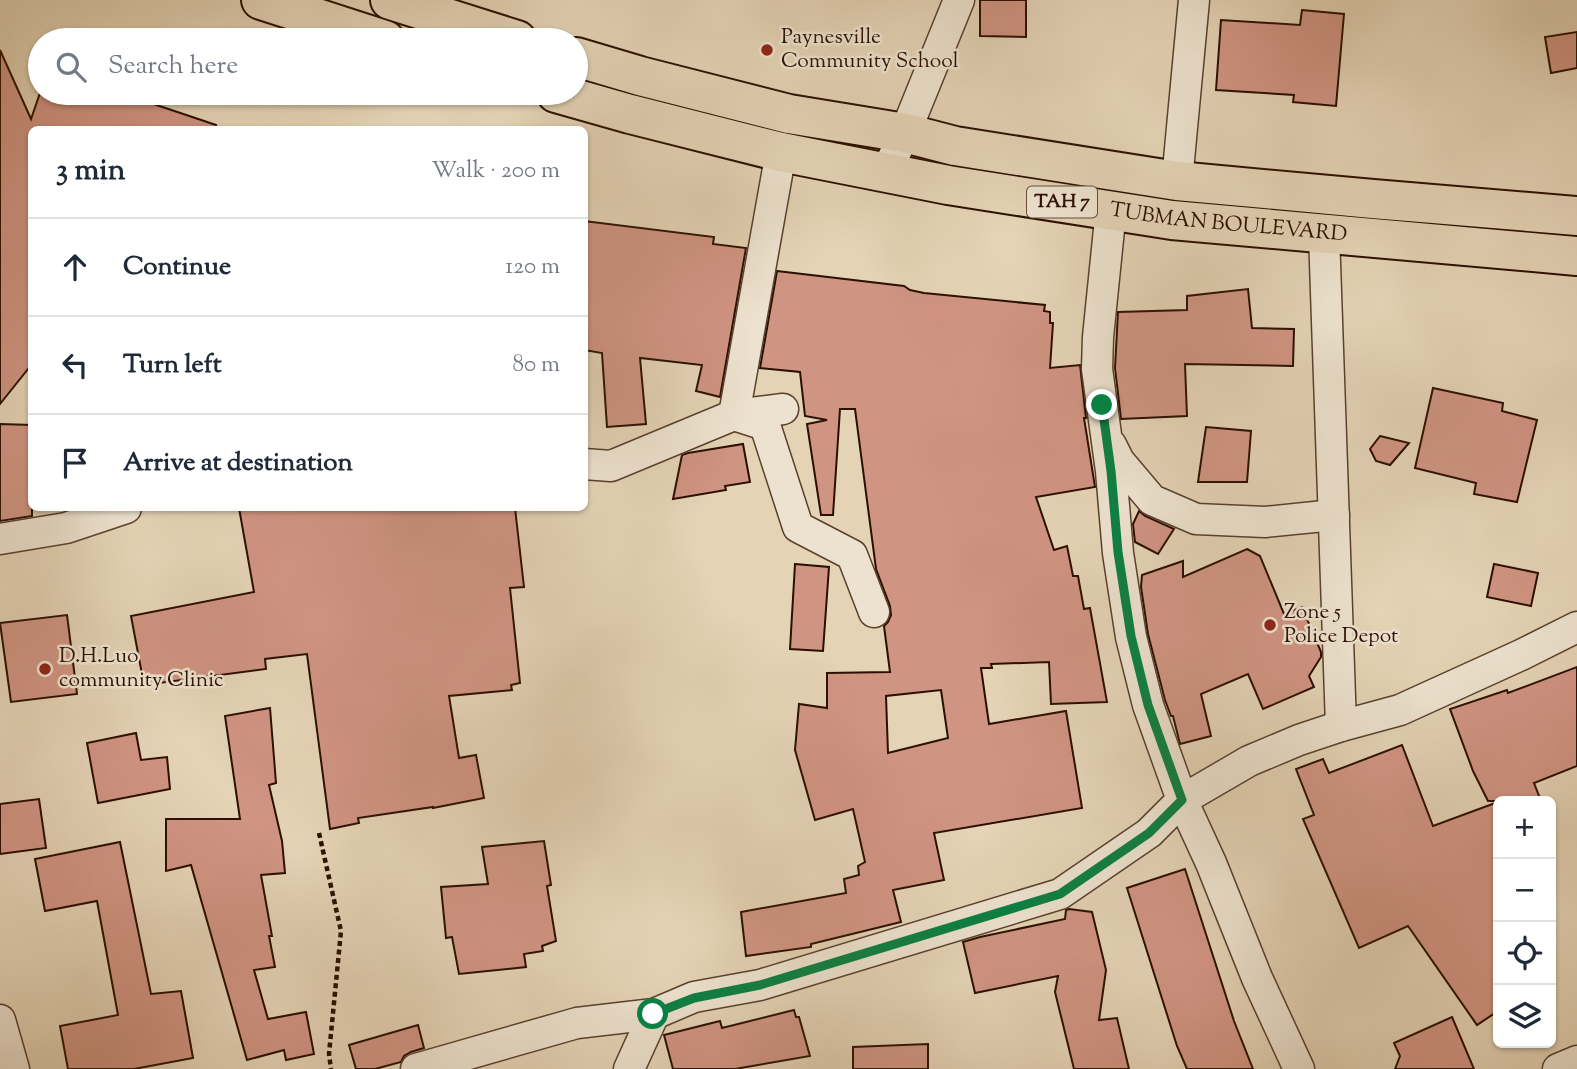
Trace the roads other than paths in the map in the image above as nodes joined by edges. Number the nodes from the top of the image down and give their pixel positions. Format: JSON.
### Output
{"nodes":[{"id":1,"x":261,"y":0,"type":"edge"},
{"id":2,"x":390,"y":0,"type":"edge"},
{"id":3,"x":959,"y":0,"type":"edge"},
{"id":4,"x":1194,"y":0,"type":"edge"},
{"id":5,"x":348,"y":28,"type":"edge"},
{"id":6,"x":479,"y":28,"type":"edge"},
{"id":7,"x":588,"y":61,"type":"edge"},
{"id":8,"x":588,"y":102,"type":"edge"},
{"id":9,"x":905,"y":133,"type":"junction"},
{"id":10,"x":781,"y":152,"type":"junction"},
{"id":11,"x":886,"y":172,"type":"junction"},
{"id":12,"x":1177,"y":181,"type":"junction"},
{"id":13,"x":1111,"y":210,"type":"junction"},
{"id":14,"x":1577,"y":216,"type":"edge"},
{"id":15,"x":1324,"y":234,"type":"junction"},
{"id":16,"x":1577,"y":256,"type":"edge"},
{"id":17,"x":783,"y":409,"type":"dead end"},
{"id":18,"x":734,"y":415,"type":"junction"},
{"id":19,"x":1107,"y":436,"type":"junction"},
{"id":20,"x":588,"y":464,"type":"edge"},
{"id":21,"x":117,"y":511,"type":"edge"},
{"id":22,"x":1334,"y":515,"type":"junction"},
{"id":23,"x":0,"y":539,"type":"edge"},
{"id":24,"x":874,"y":612,"type":"dead end"},
{"id":25,"x":1577,"y":627,"type":"edge"},
{"id":26,"x":1341,"y":726,"type":"junction"},
{"id":27,"x":1182,"y":800,"type":"junction"},
{"id":28,"x":653,"y":1014,"type":"junction"},
{"id":29,"x":0,"y":1020,"type":"edge"},
{"id":30,"x":1577,"y":1061,"type":"edge"},
{"id":31,"x":14,"y":1069,"type":"edge"},
{"id":32,"x":416,"y":1069,"type":"edge"},
{"id":33,"x":629,"y":1069,"type":"edge"},
{"id":34,"x":1299,"y":1069,"type":"edge"},
{"id":35,"x":1558,"y":1069,"type":"edge"}],
"edges":[{"from":1,"to":5,"type":"highway"},
{"from":2,"to":6,"type":"highway"},
{"from":3,"to":9,"type":"street"},
{"from":4,"to":12,"type":"street"},
{"from":7,"to":9,"type":"highway","name":"TUBMAN BOULEVARD","number":"TAH 7"},
{"from":8,"to":10,"type":"highway","name":"TUBMAN BOULEVARD","number":"TAH 7"},
{"from":9,"to":11,"type":"street"},
{"from":9,"to":12,"type":"highway","name":"TUBMAN BOULEVARD","number":"TAH 7"},
{"from":10,"to":11,"type":"highway","name":"TUBMAN BOULEVARD","number":"TAH 7"},
{"from":10,"to":18,"type":"street"},
{"from":11,"to":13,"type":"highway","name":"TUBMAN BOULEVARD","number":"TAH 7"},
{"from":12,"to":14,"type":"highway","name":"TUBMAN BOULEVARD","number":"TAH 7"},
{"from":13,"to":15,"type":"highway","name":"TUBMAN BOULEVARD","number":"TAH 7"},
{"from":13,"to":19,"type":"street"},
{"from":15,"to":16,"type":"highway","name":"TUBMAN BOULEVARD","number":"TAH 7"},
{"from":15,"to":22,"type":"street"},
{"from":17,"to":18,"type":"street"},
{"from":18,"to":20,"type":"street"},
{"from":18,"to":24,"type":"street"},
{"from":19,"to":22,"type":"street"},
{"from":19,"to":27,"type":"street"},
{"from":21,"to":23,"type":"street"},
{"from":22,"to":26,"type":"street"},
{"from":25,"to":26,"type":"street"},
{"from":26,"to":27,"type":"street"},
{"from":27,"to":28,"type":"street"},
{"from":27,"to":34,"type":"street"},
{"from":28,"to":32,"type":"street"},
{"from":28,"to":33,"type":"street"},
{"from":29,"to":31,"type":"street"},
{"from":30,"to":35,"type":"street"}]}
